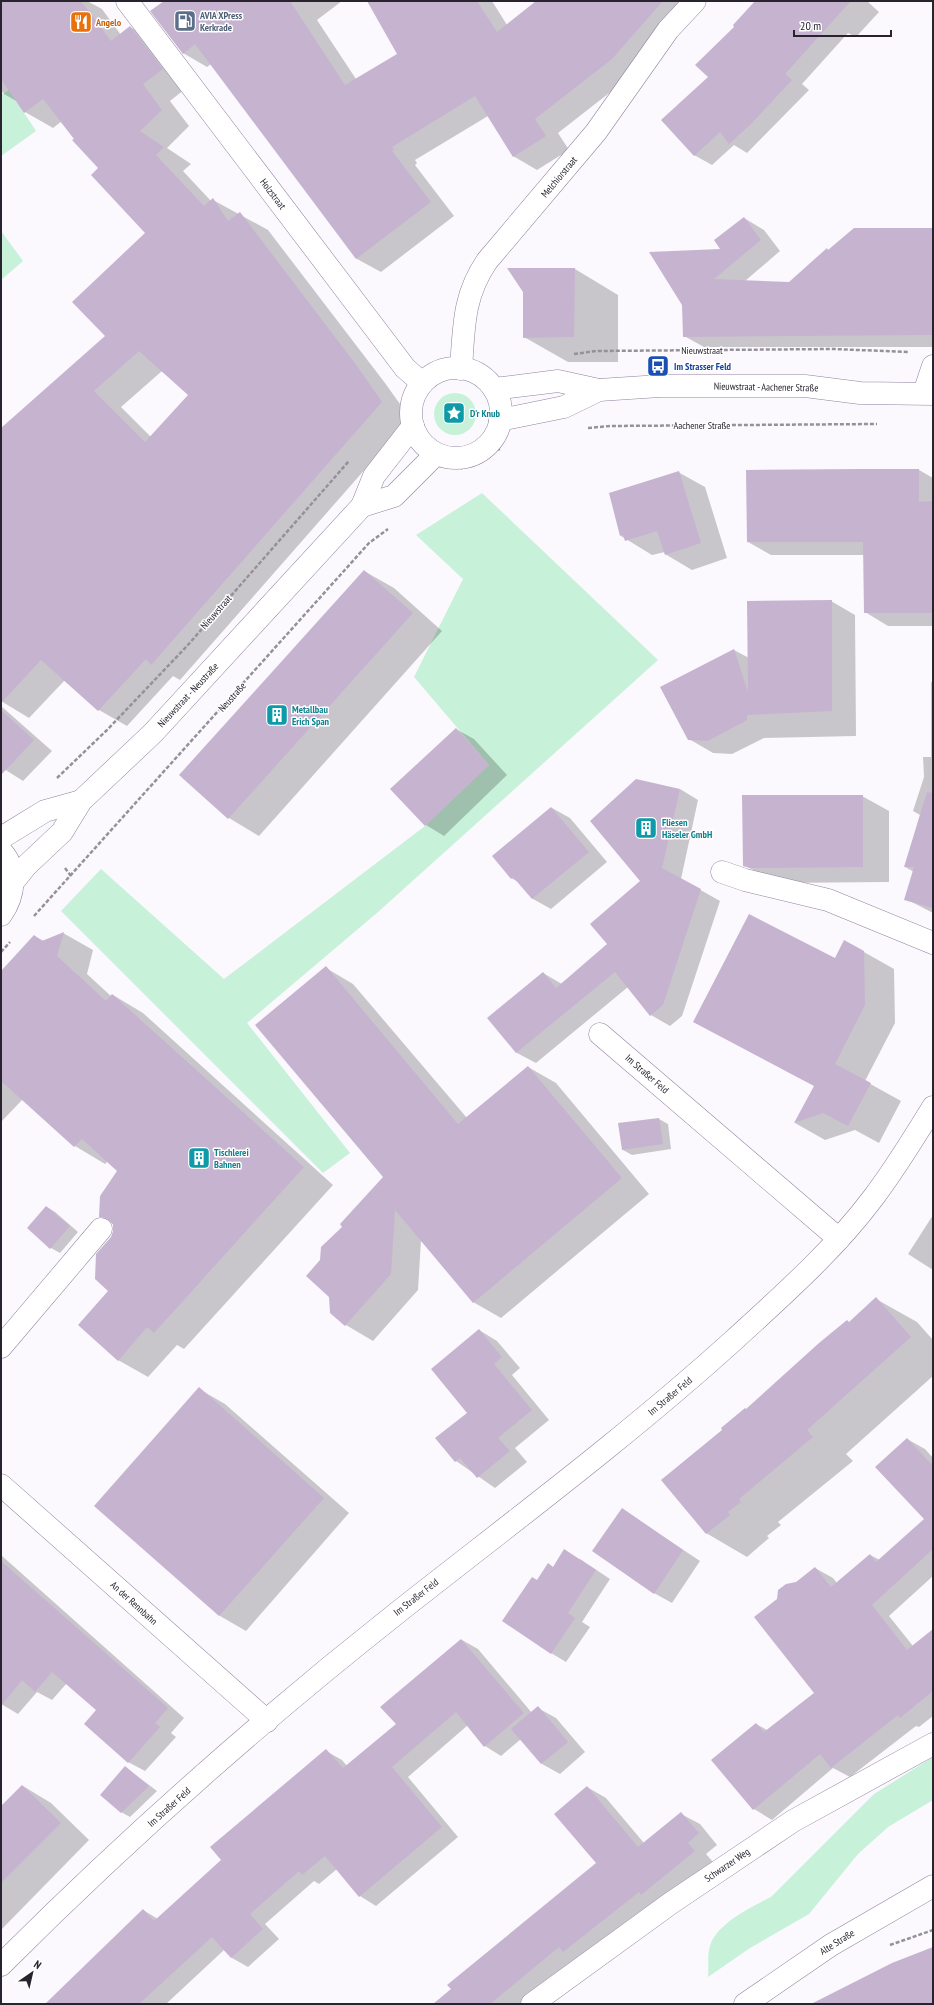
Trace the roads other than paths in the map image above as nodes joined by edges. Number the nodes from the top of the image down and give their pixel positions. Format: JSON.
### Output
{"nodes":[{"id":1,"x":127,"y":1,"type":"edge"},
{"id":2,"x":695,"y":1,"type":"edge"},
{"id":3,"x":933,"y":366,"type":"edge"},
{"id":4,"x":461,"y":368,"type":"junction"},
{"id":5,"x":422,"y":383,"type":"junction"},
{"id":6,"x":494,"y":389,"type":"junction"},
{"id":7,"x":599,"y":390,"type":"junction"},
{"id":8,"x":929,"y":394,"type":"edge"},
{"id":9,"x":500,"y":420,"type":"junction"},
{"id":10,"x":413,"y":426,"type":"junction"},
{"id":11,"x":436,"y":454,"type":"junction"},
{"id":12,"x":362,"y":506,"type":"junction"},
{"id":13,"x":81,"y":801,"type":"junction"},
{"id":14,"x":1,"y":838,"type":"edge"},
{"id":15,"x":1,"y":851,"type":"edge"},
{"id":16,"x":722,"y":872,"type":"dead end"},
{"id":17,"x":13,"y":882,"type":"junction"},
{"id":18,"x":1,"y":915,"type":"edge"},
{"id":19,"x":933,"y":943,"type":"edge"},
{"id":20,"x":600,"y":1034,"type":"dead end"},
{"id":21,"x":933,"y":1107,"type":"edge"},
{"id":22,"x":101,"y":1229,"type":"dead end"},
{"id":23,"x":838,"y":1239,"type":"junction"},
{"id":24,"x":1,"y":1347,"type":"edge"},
{"id":25,"x":1,"y":1486,"type":"edge"},
{"id":26,"x":267,"y":1721,"type":"junction"},
{"id":27,"x":933,"y":1744,"type":"edge"},
{"id":28,"x":933,"y":1886,"type":"edge"},
{"id":29,"x":1,"y":1965,"type":"edge"},
{"id":30,"x":532,"y":2004,"type":"edge"},
{"id":31,"x":745,"y":2004,"type":"edge"}],
"edges":[{"from":1,"to":5,"type":"street","name":"Holzstraat"},
{"from":2,"to":4,"type":"street","name":"Melchiorstraat"},
{"from":3,"to":8,"type":"street"},
{"from":4,"to":5,"type":"street"},
{"from":4,"to":6,"type":"street"},
{"from":5,"to":10,"type":"street"},
{"from":6,"to":7,"type":"street"},
{"from":6,"to":9,"type":"street"},
{"from":7,"to":8,"type":"street","name":"Nieuwstraat - Aachener Straße"},
{"from":7,"to":9,"type":"street"},
{"from":9,"to":11,"type":"street"},
{"from":10,"to":11,"type":"street"},
{"from":10,"to":12,"type":"street"},
{"from":11,"to":12,"type":"street"},
{"from":12,"to":13,"type":"street","name":"Nieuwstraat - Neustraße"},
{"from":13,"to":14,"type":"street"},
{"from":13,"to":17,"type":"street","name":"Nieuwstraat - Neustraße"},
{"from":15,"to":17,"type":"street"},
{"from":16,"to":19,"type":"street"},
{"from":17,"to":18,"type":"street"},
{"from":20,"to":23,"type":"street","name":"Im Straßer Feld"},
{"from":21,"to":23,"type":"street","name":"Im Straßer Feld"},
{"from":22,"to":24,"type":"street"},
{"from":23,"to":26,"type":"street","name":"Im Straßer Feld"},
{"from":25,"to":26,"type":"street","name":"An der Rennbahn"},
{"from":26,"to":29,"type":"street","name":"Im Straßer Feld"},
{"from":27,"to":30,"type":"street","name":"Schwarzer Weg"},
{"from":28,"to":31,"type":"street","name":"Alte Straße"}]}
